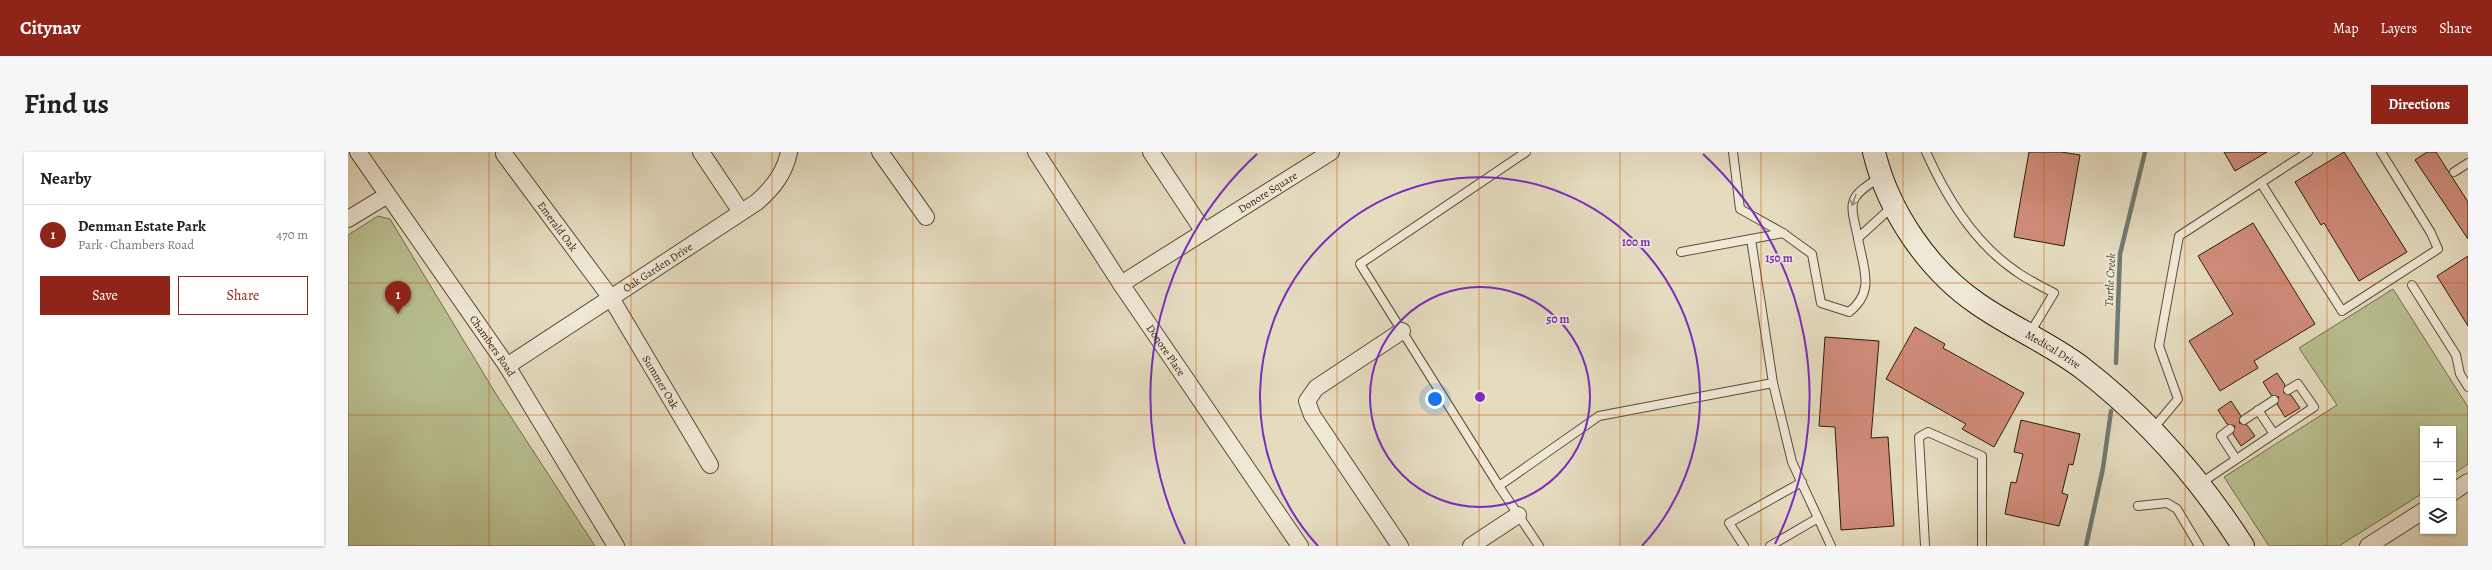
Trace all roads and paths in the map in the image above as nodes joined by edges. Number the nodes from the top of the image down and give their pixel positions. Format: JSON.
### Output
{"nodes":[{"id":1,"x":358,"y":152,"type":"edge"},
{"id":2,"x":701,"y":152,"type":"edge"},
{"id":3,"x":789,"y":152,"type":"edge"},
{"id":4,"x":880,"y":152,"type":"edge"},
{"id":5,"x":1036,"y":152,"type":"edge"},
{"id":6,"x":1151,"y":152,"type":"edge"},
{"id":7,"x":1331,"y":152,"type":"edge"},
{"id":8,"x":1526,"y":152,"type":"edge"},
{"id":9,"x":1733,"y":152,"type":"edge"},
{"id":10,"x":1874,"y":152,"type":"edge"},
{"id":11,"x":1926,"y":152,"type":"edge"},
{"id":12,"x":2308,"y":152,"type":"edge"},
{"id":13,"x":2381,"y":152,"type":"edge"},
{"id":14,"x":504,"y":154,"type":"dead end"},
{"id":15,"x":2468,"y":163,"type":"edge"},
{"id":16,"x":2454,"y":172,"type":"dead end"},
{"id":17,"x":1882,"y":175,"type":"junction"},
{"id":18,"x":2261,"y":183,"type":"junction"},
{"id":19,"x":386,"y":196,"type":"junction"},
{"id":20,"x":1894,"y":205,"type":"junction"},
{"id":21,"x":741,"y":212,"type":"junction"},
{"id":22,"x":926,"y":217,"type":"dead end"},
{"id":23,"x":348,"y":219,"type":"edge"},
{"id":24,"x":1204,"y":232,"type":"junction"},
{"id":25,"x":1783,"y":233,"type":"junction"},
{"id":26,"x":1858,"y":238,"type":"junction"},
{"id":27,"x":1751,"y":239,"type":"junction"},
{"id":28,"x":1681,"y":252,"type":"dead end"},
{"id":29,"x":1121,"y":284,"type":"junction"},
{"id":30,"x":2412,"y":285,"type":"dead end"},
{"id":31,"x":611,"y":298,"type":"junction"},
{"id":32,"x":1402,"y":331,"type":"junction"},
{"id":33,"x":2030,"y":334,"type":"junction"},
{"id":34,"x":507,"y":366,"type":"junction"},
{"id":35,"x":1773,"y":383,"type":"junction"},
{"id":36,"x":2468,"y":387,"type":"edge"},
{"id":37,"x":2288,"y":390,"type":"dead end"},
{"id":38,"x":2274,"y":400,"type":"dead end"},
{"id":39,"x":2258,"y":410,"type":"junction"},
{"id":40,"x":2244,"y":420,"type":"dead end"},
{"id":41,"x":2230,"y":429,"type":"dead end"},
{"id":42,"x":2152,"y":430,"type":"junction"},
{"id":43,"x":2274,"y":434,"type":"junction"},
{"id":44,"x":2236,"y":459,"type":"junction"},
{"id":45,"x":710,"y":465,"type":"dead end"},
{"id":46,"x":1802,"y":482,"type":"junction"},
{"id":47,"x":2468,"y":482,"type":"edge"},
{"id":48,"x":2201,"y":483,"type":"junction"},
{"id":49,"x":1499,"y":486,"type":"junction"},
{"id":50,"x":2456,"y":490,"type":"edge"},
{"id":51,"x":2138,"y":506,"type":"dead end"},
{"id":52,"x":2420,"y":513,"type":"edge"},
{"id":53,"x":1518,"y":515,"type":"junction"},
{"id":54,"x":1818,"y":518,"type":"junction"},
{"id":55,"x":616,"y":546,"type":"edge"},
{"id":56,"x":1300,"y":546,"type":"edge"},
{"id":57,"x":1400,"y":546,"type":"edge"},
{"id":58,"x":1471,"y":546,"type":"edge"},
{"id":59,"x":1539,"y":546,"type":"edge"},
{"id":60,"x":1744,"y":546,"type":"edge"},
{"id":61,"x":1770,"y":546,"type":"edge"},
{"id":62,"x":1831,"y":546,"type":"edge"},
{"id":63,"x":1925,"y":546,"type":"edge"},
{"id":64,"x":1982,"y":546,"type":"edge"},
{"id":65,"x":2199,"y":546,"type":"edge"},
{"id":66,"x":2243,"y":546,"type":"edge"},
{"id":67,"x":2368,"y":546,"type":"edge"}],
"edges":[{"from":1,"to":19,"type":"street","name":"Chambers Road"},
{"from":2,"to":21,"type":"street"},
{"from":3,"to":21,"type":"street","name":"Oak Garden Drive"},
{"from":4,"to":22,"type":"street"},
{"from":5,"to":29,"type":"street","name":"Donore Place"},
{"from":6,"to":24,"type":"street"},
{"from":7,"to":24,"type":"street","name":"Donore Square"},
{"from":8,"to":32,"type":"lane"},
{"from":9,"to":25,"type":"lane"},
{"from":10,"to":17,"type":"street","name":"Medical Drive"},
{"from":11,"to":33,"type":"lane"},
{"from":12,"to":18,"type":"lane"},
{"from":13,"to":18,"type":"lane"},
{"from":14,"to":31,"type":"street","name":"Emerald Oak"},
{"from":15,"to":16,"type":"lane"},
{"from":17,"to":20,"type":"street","name":"Medical Drive"},
{"from":17,"to":26,"type":"lane","one_way":true},
{"from":18,"to":42,"type":"lane"},
{"from":19,"to":23,"type":"street"},
{"from":19,"to":34,"type":"street","name":"Chambers Road"},
{"from":20,"to":26,"type":"lane"},
{"from":20,"to":33,"type":"street","name":"Medical Drive"},
{"from":21,"to":31,"type":"street","name":"Oak Garden Drive"},
{"from":24,"to":29,"type":"street","name":"Donore Square"},
{"from":25,"to":26,"type":"lane"},
{"from":25,"to":27,"type":"lane"},
{"from":27,"to":28,"type":"lane"},
{"from":27,"to":35,"type":"lane"},
{"from":29,"to":56,"type":"street","name":"Donore Place"},
{"from":30,"to":36,"type":"lane"},
{"from":31,"to":34,"type":"street","name":"Oak Garden Drive"},
{"from":31,"to":45,"type":"street","name":"Summer Oak"},
{"from":32,"to":49,"type":"lane"},
{"from":32,"to":57,"type":"street"},
{"from":33,"to":42,"type":"street","name":"Medical Drive"},
{"from":34,"to":55,"type":"street","name":"Chambers Road"},
{"from":35,"to":46,"type":"lane"},
{"from":35,"to":49,"type":"lane"},
{"from":37,"to":43,"type":"lane"},
{"from":38,"to":39,"type":"lane"},
{"from":39,"to":40,"type":"lane"},
{"from":39,"to":43,"type":"lane"},
{"from":41,"to":44,"type":"lane"},
{"from":42,"to":48,"type":"street","name":"Medical Drive"},
{"from":43,"to":44,"type":"lane"},
{"from":44,"to":48,"type":"lane"},
{"from":46,"to":54,"type":"lane"},
{"from":46,"to":60,"type":"lane"},
{"from":47,"to":50,"type":"street"},
{"from":48,"to":66,"type":"street","name":"Medical Drive"},
{"from":49,"to":53,"type":"lane"},
{"from":51,"to":65,"type":"lane"},
{"from":52,"to":67,"type":"street"},
{"from":53,"to":58,"type":"street"},
{"from":53,"to":59,"type":"lane"},
{"from":54,"to":61,"type":"lane"},
{"from":54,"to":62,"type":"lane"},
{"from":63,"to":64,"type":"lane"}]}
